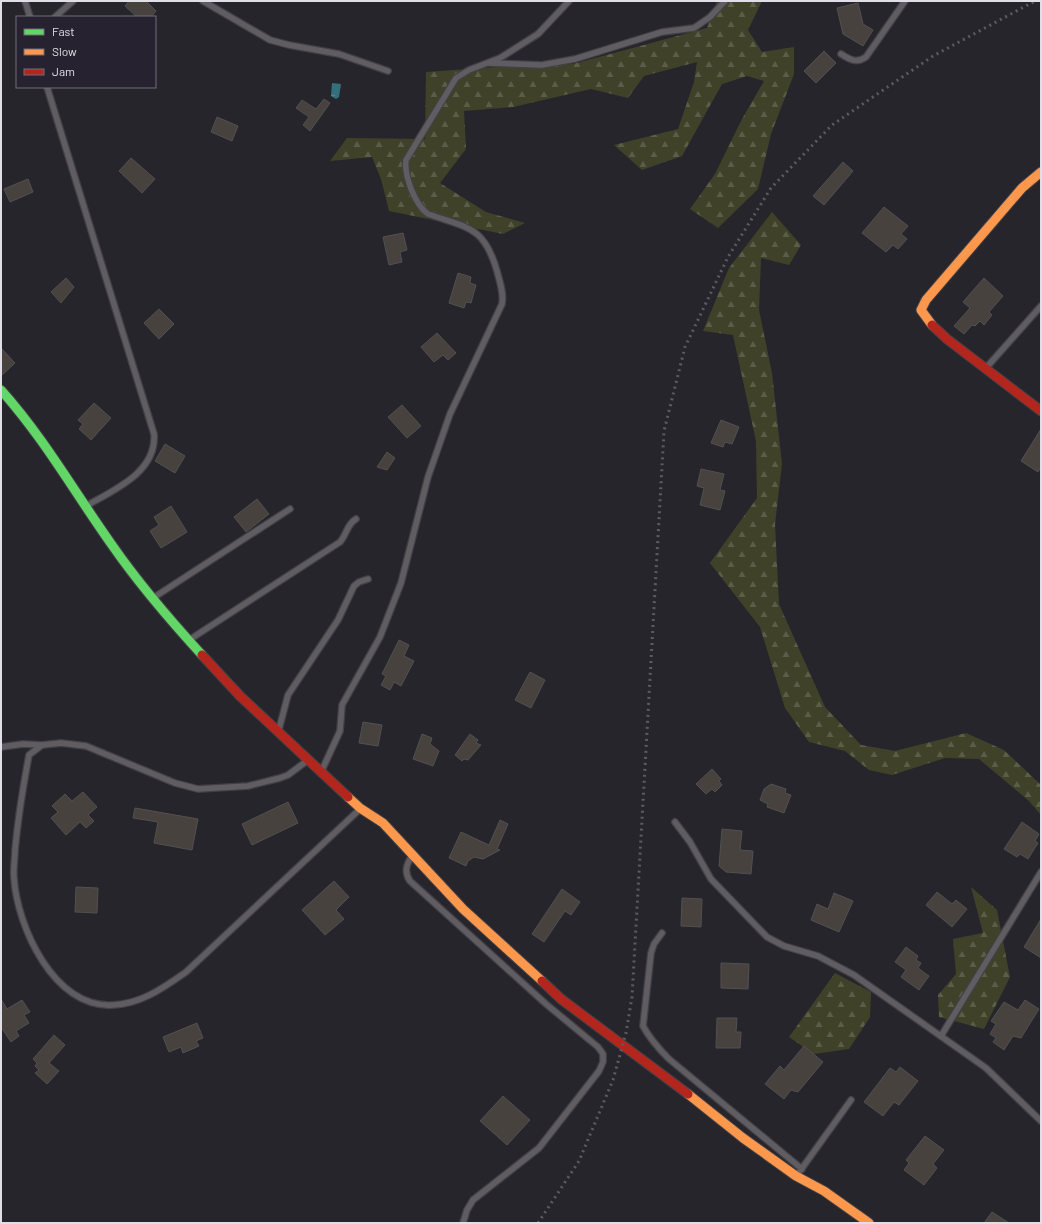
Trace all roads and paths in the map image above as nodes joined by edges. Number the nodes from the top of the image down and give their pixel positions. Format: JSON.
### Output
{"nodes":[{"id":1,"x":25,"y":1,"type":"edge"},
{"id":2,"x":73,"y":1,"type":"edge"},
{"id":3,"x":203,"y":1,"type":"edge"},
{"id":4,"x":569,"y":1,"type":"edge"},
{"id":5,"x":725,"y":1,"type":"edge"},
{"id":6,"x":905,"y":1,"type":"edge"},
{"id":7,"x":30,"y":16,"type":"edge"},
{"id":8,"x":56,"y":16,"type":"edge"},
{"id":9,"x":841,"y":54,"type":"dead end"},
{"id":10,"x":487,"y":62,"type":"junction"},
{"id":11,"x":388,"y":71,"type":"dead end"},
{"id":12,"x":47,"y":88,"type":"edge"},
{"id":13,"x":1041,"y":172,"type":"edge"},
{"id":14,"x":1041,"y":306,"type":"edge"},
{"id":15,"x":986,"y":369,"type":"junction"},
{"id":16,"x":1,"y":390,"type":"edge"},
{"id":17,"x":1041,"y":411,"type":"edge"},
{"id":18,"x":86,"y":506,"type":"junction"},
{"id":19,"x":290,"y":509,"type":"dead end"},
{"id":20,"x":356,"y":519,"type":"dead end"},
{"id":21,"x":368,"y":579,"type":"dead end"},
{"id":22,"x":153,"y":599,"type":"junction"},
{"id":23,"x":189,"y":640,"type":"junction"},
{"id":24,"x":278,"y":731,"type":"junction"},
{"id":25,"x":42,"y":745,"type":"junction"},
{"id":26,"x":1,"y":747,"type":"edge"},
{"id":27,"x":309,"y":760,"type":"junction"},
{"id":28,"x":322,"y":771,"type":"junction"},
{"id":29,"x":360,"y":808,"type":"junction"},
{"id":30,"x":675,"y":822,"type":"dead end"},
{"id":31,"x":413,"y":854,"type":"junction"},
{"id":32,"x":1041,"y":872,"type":"edge"},
{"id":33,"x":662,"y":933,"type":"dead end"},
{"id":34,"x":941,"y":1036,"type":"junction"},
{"id":35,"x":851,"y":1100,"type":"dead end"},
{"id":36,"x":1041,"y":1121,"type":"edge"},
{"id":37,"x":799,"y":1172,"type":"junction"},
{"id":38,"x":463,"y":1223,"type":"edge"},
{"id":39,"x":868,"y":1223,"type":"edge"}],
"edges":[{"from":1,"to":7,"type":"lane"},
{"from":2,"to":8,"type":"lane"},
{"from":3,"to":11,"type":"lane"},
{"from":4,"to":10,"type":"lane"},
{"from":5,"to":10,"type":"lane"},
{"from":6,"to":9,"type":"lane"},
{"from":10,"to":28,"type":"lane"},
{"from":12,"to":18,"type":"lane"},
{"from":13,"to":15,"type":"street"},
{"from":14,"to":15,"type":"lane"},
{"from":15,"to":17,"type":"street"},
{"from":16,"to":18,"type":"street"},
{"from":18,"to":22,"type":"street"},
{"from":19,"to":22,"type":"lane"},
{"from":20,"to":23,"type":"lane"},
{"from":21,"to":24,"type":"lane"},
{"from":22,"to":23,"type":"street"},
{"from":23,"to":24,"type":"street"},
{"from":24,"to":27,"type":"street"},
{"from":25,"to":26,"type":"lane"},
{"from":25,"to":27,"type":"lane"},
{"from":25,"to":29,"type":"lane"},
{"from":27,"to":28,"type":"street"},
{"from":28,"to":29,"type":"street"},
{"from":29,"to":31,"type":"street"},
{"from":30,"to":34,"type":"lane"},
{"from":31,"to":37,"type":"street"},
{"from":31,"to":38,"type":"lane"},
{"from":32,"to":34,"type":"lane"},
{"from":33,"to":37,"type":"lane"},
{"from":34,"to":36,"type":"lane"},
{"from":35,"to":37,"type":"lane"},
{"from":37,"to":39,"type":"street"}]}
